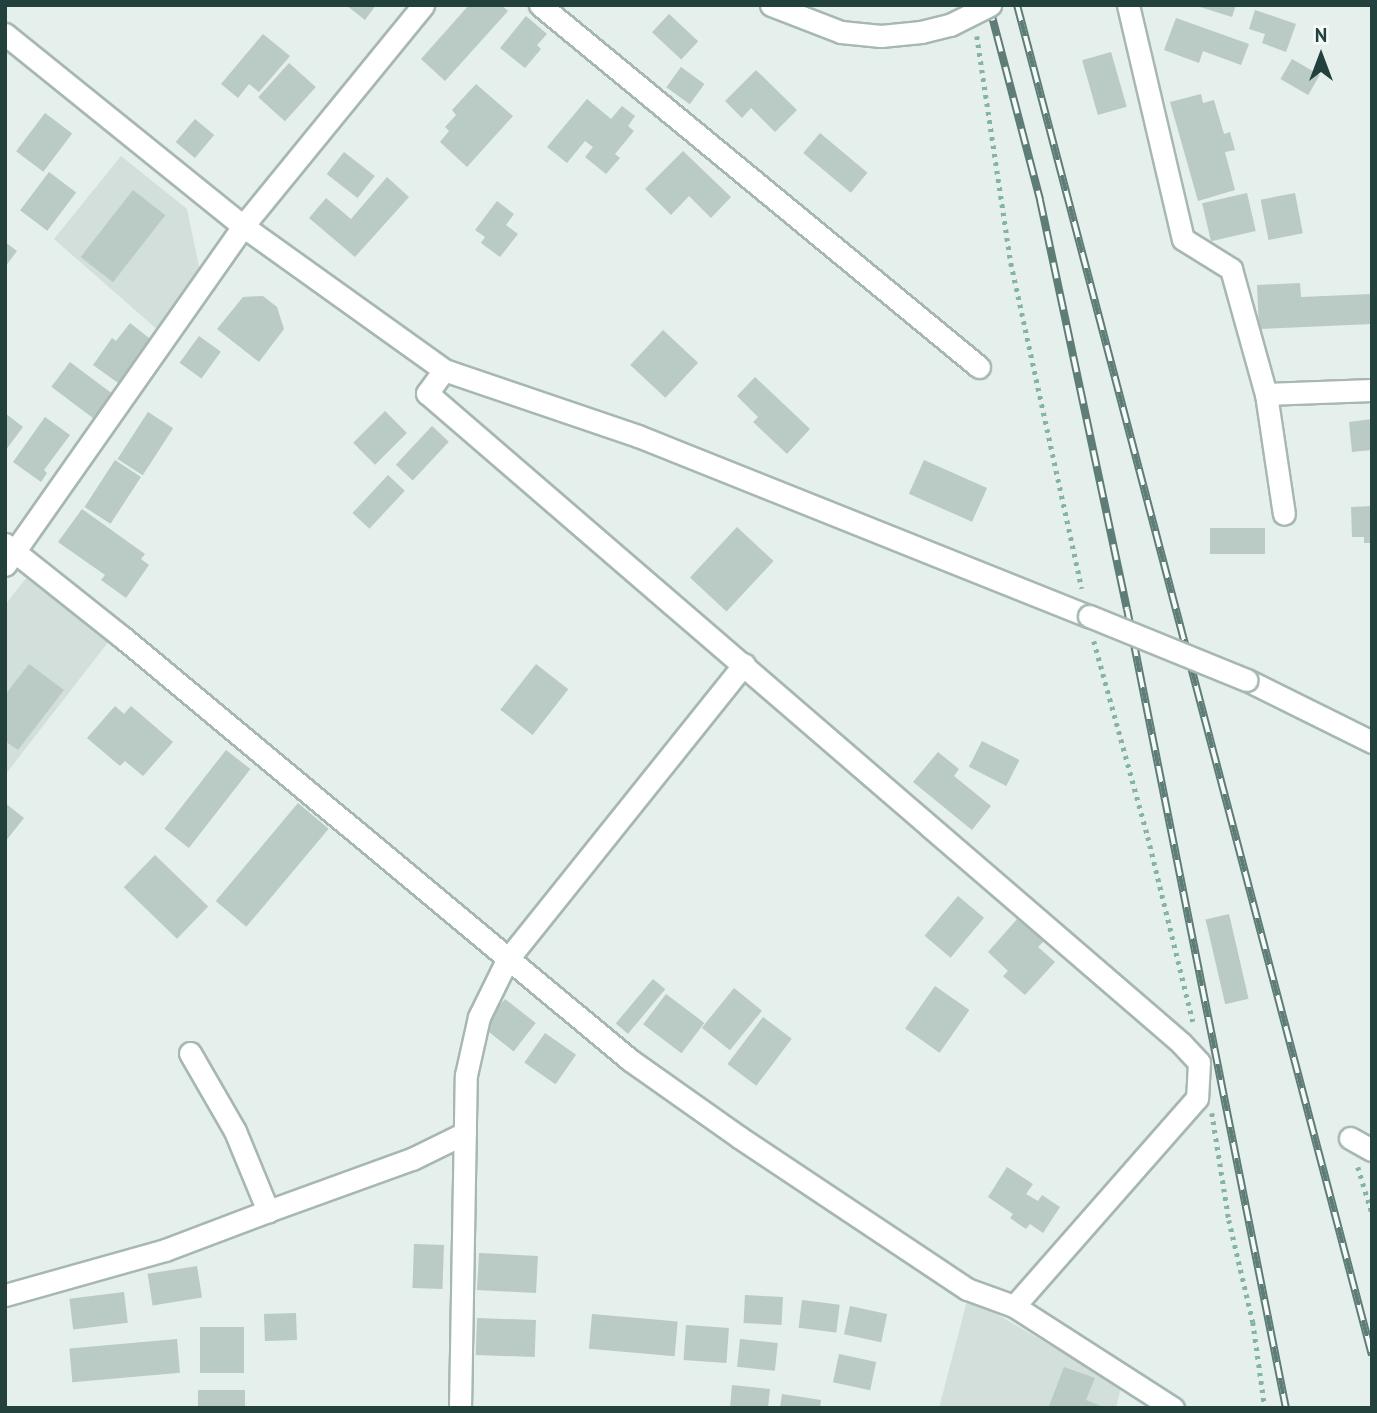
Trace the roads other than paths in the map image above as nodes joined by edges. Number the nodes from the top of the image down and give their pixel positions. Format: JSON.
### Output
{"nodes":[{"id":1,"x":423,"y":5,"type":"edge"},
{"id":2,"x":540,"y":5,"type":"edge"},
{"id":3,"x":771,"y":5,"type":"edge"},
{"id":4,"x":989,"y":5,"type":"edge"},
{"id":5,"x":1128,"y":5,"type":"edge"},
{"id":6,"x":5,"y":34,"type":"edge"},
{"id":7,"x":243,"y":226,"type":"junction"},
{"id":8,"x":979,"y":367,"type":"dead end"},
{"id":9,"x":444,"y":370,"type":"junction"},
{"id":10,"x":1372,"y":390,"type":"edge"},
{"id":11,"x":1266,"y":394,"type":"junction"},
{"id":12,"x":1284,"y":514,"type":"dead end"},
{"id":13,"x":8,"y":554,"type":"edge"},
{"id":14,"x":744,"y":664,"type":"junction"},
{"id":15,"x":1372,"y":742,"type":"edge"},
{"id":16,"x":507,"y":960,"type":"junction"},
{"id":17,"x":190,"y":1053,"type":"dead end"},
{"id":18,"x":465,"y":1133,"type":"junction"},
{"id":19,"x":1350,"y":1138,"type":"road end"},
{"id":20,"x":1372,"y":1150,"type":"edge"},
{"id":21,"x":268,"y":1211,"type":"junction"},
{"id":22,"x":5,"y":1295,"type":"edge"},
{"id":23,"x":1014,"y":1306,"type":"junction"},
{"id":24,"x":460,"y":1408,"type":"edge"},
{"id":25,"x":1173,"y":1408,"type":"edge"}],
"edges":[{"from":1,"to":7,"type":"street"},
{"from":2,"to":8,"type":"street"},
{"from":3,"to":4,"type":"street","bridge":true},
{"from":5,"to":11,"type":"street"},
{"from":6,"to":7,"type":"street"},
{"from":7,"to":9,"type":"street"},
{"from":7,"to":13,"type":"street"},
{"from":9,"to":14,"type":"street"},
{"from":9,"to":15,"type":"street","bridge":true},
{"from":10,"to":11,"type":"street"},
{"from":11,"to":12,"type":"street"},
{"from":13,"to":16,"type":"street"},
{"from":14,"to":16,"type":"street"},
{"from":14,"to":23,"type":"street"},
{"from":16,"to":18,"type":"street"},
{"from":16,"to":23,"type":"street"},
{"from":17,"to":21,"type":"street"},
{"from":18,"to":21,"type":"street"},
{"from":18,"to":24,"type":"street"},
{"from":19,"to":20,"type":"street"},
{"from":21,"to":22,"type":"street"},
{"from":23,"to":25,"type":"street"}]}
